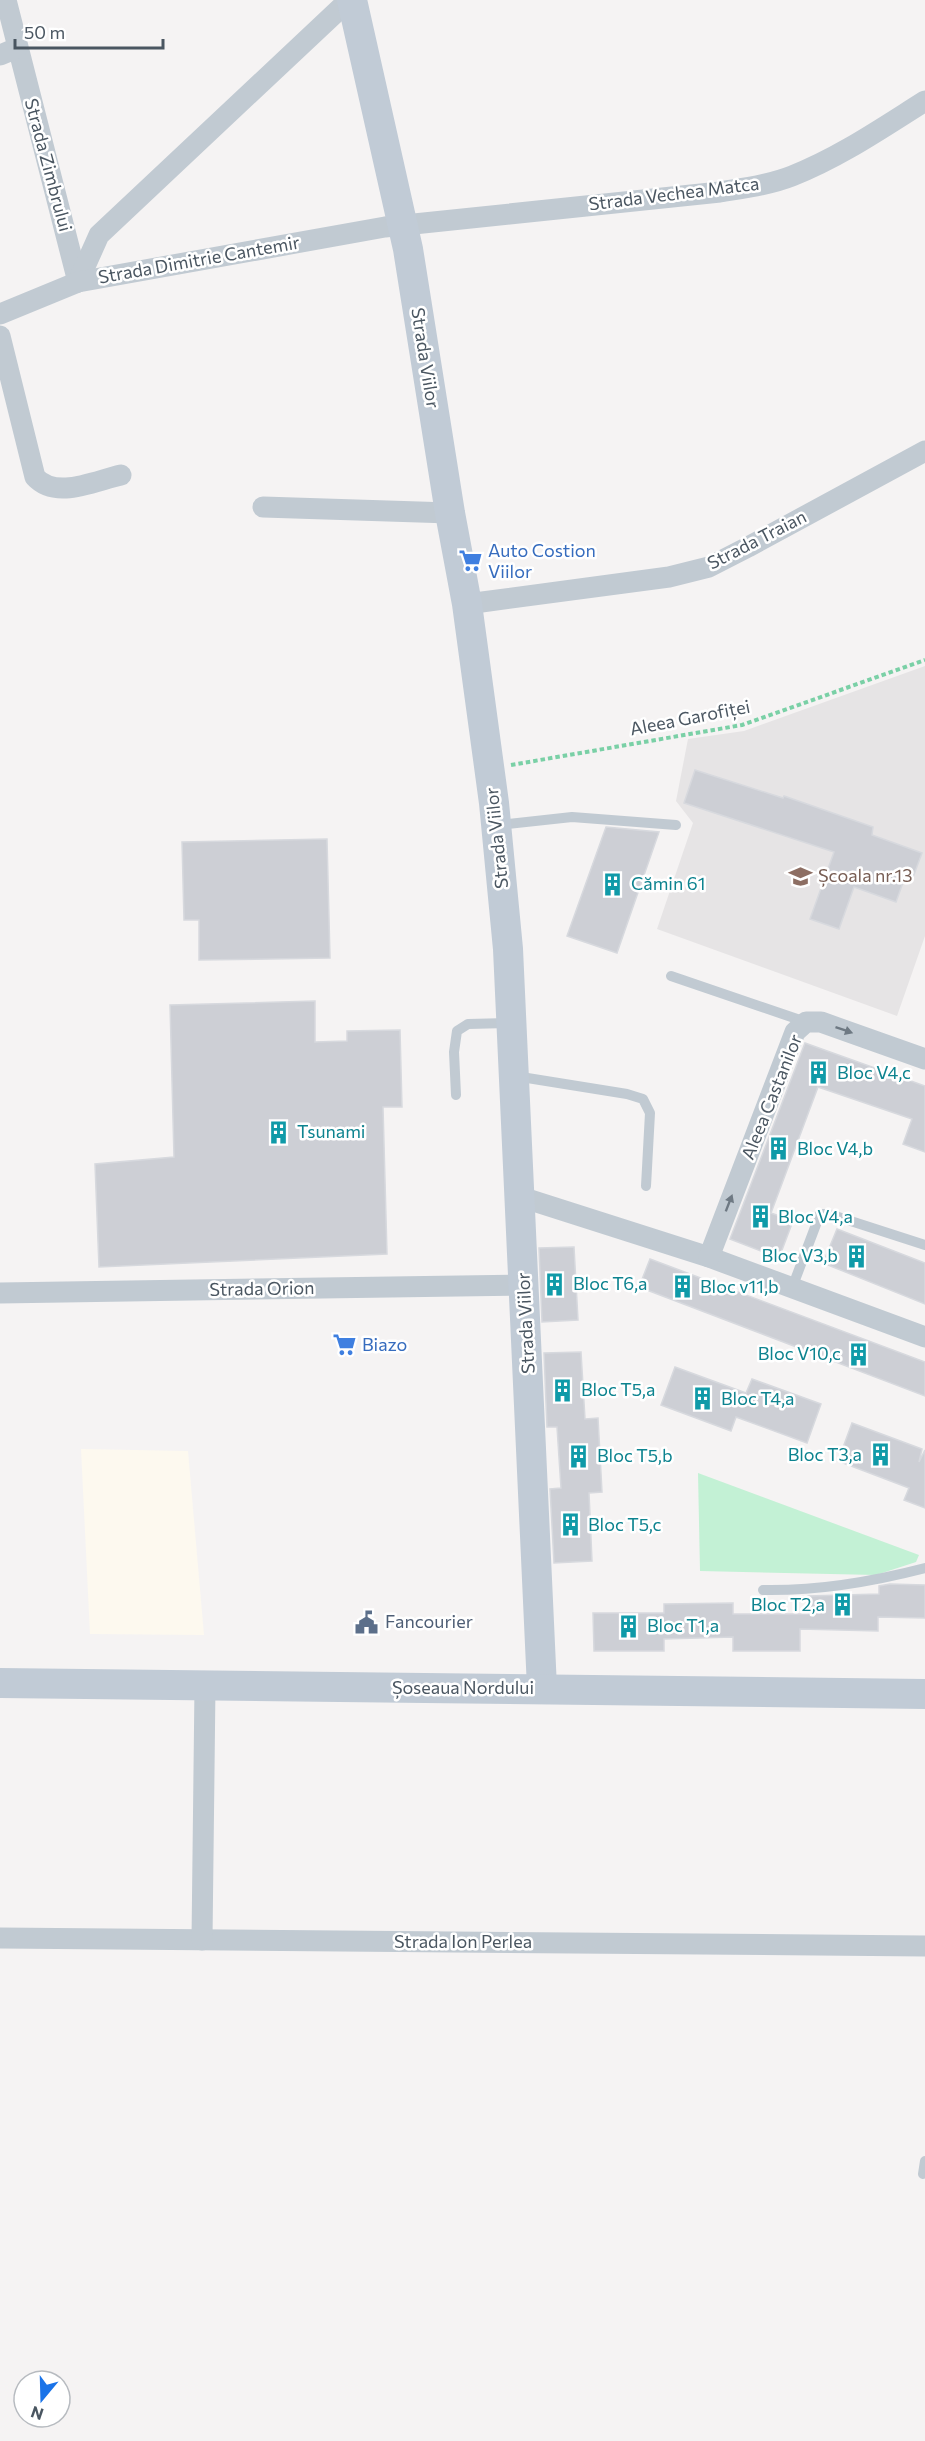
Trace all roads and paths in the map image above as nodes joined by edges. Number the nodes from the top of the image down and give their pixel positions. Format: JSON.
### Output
{"nodes":[{"id":1,"x":6,"y":0,"type":"edge"},
{"id":2,"x":351,"y":0,"type":"edge"},
{"id":3,"x":9,"y":52,"type":"edge"},
{"id":4,"x":925,"y":101,"type":"edge"},
{"id":5,"x":403,"y":224,"type":"junction"},
{"id":6,"x":78,"y":282,"type":"junction"},
{"id":7,"x":0,"y":314,"type":"edge"},
{"id":8,"x":0,"y":336,"type":"edge"},
{"id":9,"x":925,"y":451,"type":"edge"},
{"id":10,"x":121,"y":475,"type":"dead end"},
{"id":11,"x":263,"y":507,"type":"dead end"},
{"id":12,"x":450,"y":513,"type":"junction"},
{"id":13,"x":467,"y":604,"type":"junction"},
{"id":14,"x":925,"y":660,"type":"edge"},
{"id":15,"x":489,"y":768,"type":"junction"},
{"id":16,"x":496,"y":825,"type":"junction"},
{"id":17,"x":676,"y":825,"type":"dead end"},
{"id":18,"x":671,"y":976,"type":"dead end"},
{"id":19,"x":806,"y":1022,"type":"junction"},
{"id":20,"x":512,"y":1023,"type":"junction"},
{"id":21,"x":925,"y":1059,"type":"edge"},
{"id":22,"x":514,"y":1076,"type":"junction"},
{"id":23,"x":456,"y":1095,"type":"dead end"},
{"id":24,"x":646,"y":1186,"type":"dead end"},
{"id":25,"x":520,"y":1197,"type":"junction"},
{"id":26,"x":925,"y":1245,"type":"edge"},
{"id":27,"x":709,"y":1257,"type":"junction"},
{"id":28,"x":524,"y":1285,"type":"junction"},
{"id":29,"x":792,"y":1288,"type":"junction"},
{"id":30,"x":0,"y":1293,"type":"edge"},
{"id":31,"x":925,"y":1337,"type":"edge"},
{"id":32,"x":925,"y":1568,"type":"edge"},
{"id":33,"x":763,"y":1590,"type":"dead end"},
{"id":34,"x":0,"y":1683,"type":"edge"},
{"id":35,"x":205,"y":1686,"type":"junction"},
{"id":36,"x":542,"y":1688,"type":"junction"},
{"id":37,"x":925,"y":1694,"type":"edge"},
{"id":38,"x":0,"y":1938,"type":"edge"},
{"id":39,"x":201,"y":1940,"type":"junction"},
{"id":40,"x":925,"y":1946,"type":"edge"},
{"id":41,"x":925,"y":2161,"type":"edge"},
{"id":42,"x":923,"y":2174,"type":"dead end"}],
"edges":[{"from":1,"to":3,"type":"street","name":"Strada Zimbrului"},
{"from":2,"to":5,"type":"street","name":"Strada Viilor"},
{"from":2,"to":6,"type":"street"},
{"from":3,"to":6,"type":"street","name":"Strada Zimbrului"},
{"from":4,"to":5,"type":"street","name":"Strada Vechea Matca"},
{"from":5,"to":6,"type":"street","name":"Strada Dimitrie Cantemir"},
{"from":5,"to":12,"type":"street","name":"Strada Viilor"},
{"from":6,"to":7,"type":"street","name":"Strada Dimitrie Cantemir"},
{"from":8,"to":10,"type":"street"},
{"from":9,"to":13,"type":"street","name":"Strada Traian"},
{"from":11,"to":12,"type":"street"},
{"from":12,"to":13,"type":"street","name":"Strada Viilor"},
{"from":13,"to":15,"type":"street","name":"Strada Viilor"},
{"from":14,"to":15,"type":"path","name":"Aleea Garofiței"},
{"from":15,"to":16,"type":"street","name":"Strada Viilor"},
{"from":16,"to":17,"type":"lane"},
{"from":16,"to":20,"type":"street","name":"Strada Viilor"},
{"from":18,"to":19,"type":"lane"},
{"from":19,"to":21,"type":"street","name":"Aleea Castanilor","one_way":true},
{"from":27,"to":19,"type":"street","name":"Aleea Castanilor","one_way":true},
{"from":20,"to":22,"type":"street","name":"Strada Viilor"},
{"from":20,"to":23,"type":"lane"},
{"from":22,"to":24,"type":"lane"},
{"from":22,"to":25,"type":"street","name":"Strada Viilor"},
{"from":25,"to":27,"type":"street"},
{"from":25,"to":28,"type":"street","name":"Strada Viilor"},
{"from":26,"to":29,"type":"lane"},
{"from":27,"to":29,"type":"street"},
{"from":28,"to":30,"type":"street","name":"Strada Orion"},
{"from":28,"to":36,"type":"street","name":"Strada Viilor"},
{"from":29,"to":31,"type":"street"},
{"from":32,"to":33,"type":"lane"},
{"from":34,"to":35,"type":"street","name":"Șoseaua Nordului"},
{"from":35,"to":36,"type":"street","name":"Șoseaua Nordului"},
{"from":35,"to":39,"type":"street"},
{"from":36,"to":37,"type":"street","name":"Șoseaua Nordului"},
{"from":38,"to":39,"type":"street","name":"Strada Ion Perlea"},
{"from":39,"to":40,"type":"street","name":"Strada Ion Perlea"},
{"from":41,"to":42,"type":"lane"}]}
